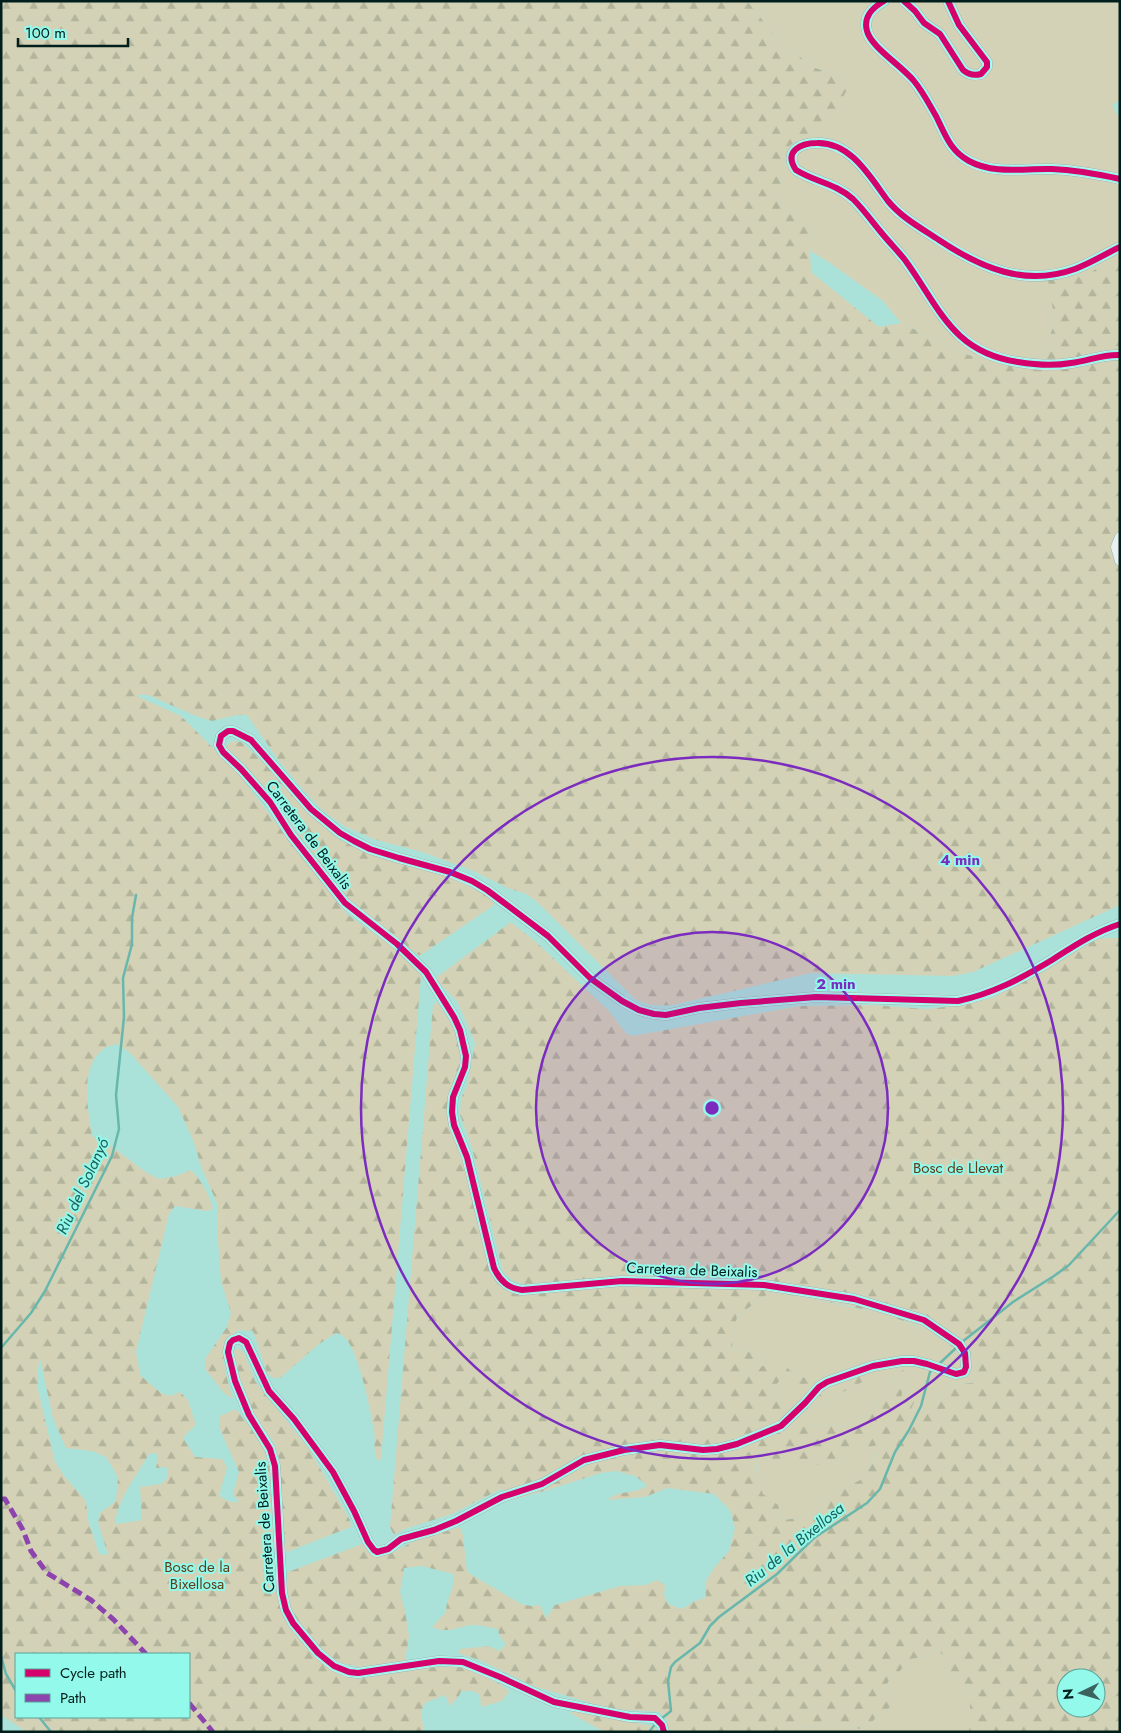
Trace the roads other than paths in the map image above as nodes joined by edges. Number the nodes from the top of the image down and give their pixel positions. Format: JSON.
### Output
{"nodes":[{"id":1,"x":884,"y":1,"type":"edge"},
{"id":2,"x":904,"y":1,"type":"edge"},
{"id":3,"x":948,"y":1,"type":"edge"},
{"id":4,"x":1120,"y":179,"type":"edge"},
{"id":5,"x":1120,"y":247,"type":"edge"},
{"id":6,"x":1120,"y":355,"type":"edge"},
{"id":7,"x":1120,"y":537,"type":"edge"},
{"id":8,"x":1120,"y":561,"type":"edge"},
{"id":9,"x":1120,"y":924,"type":"edge"},
{"id":10,"x":664,"y":1732,"type":"edge"}],
"edges":[{"from":1,"to":4,"type":"main road"},
{"from":2,"to":3,"type":"main road"},
{"from":5,"to":6,"type":"main road"},
{"from":7,"to":8,"type":"main road"},
{"from":9,"to":10,"type":"main road","name":"Carretera de Beixalis"}]}
